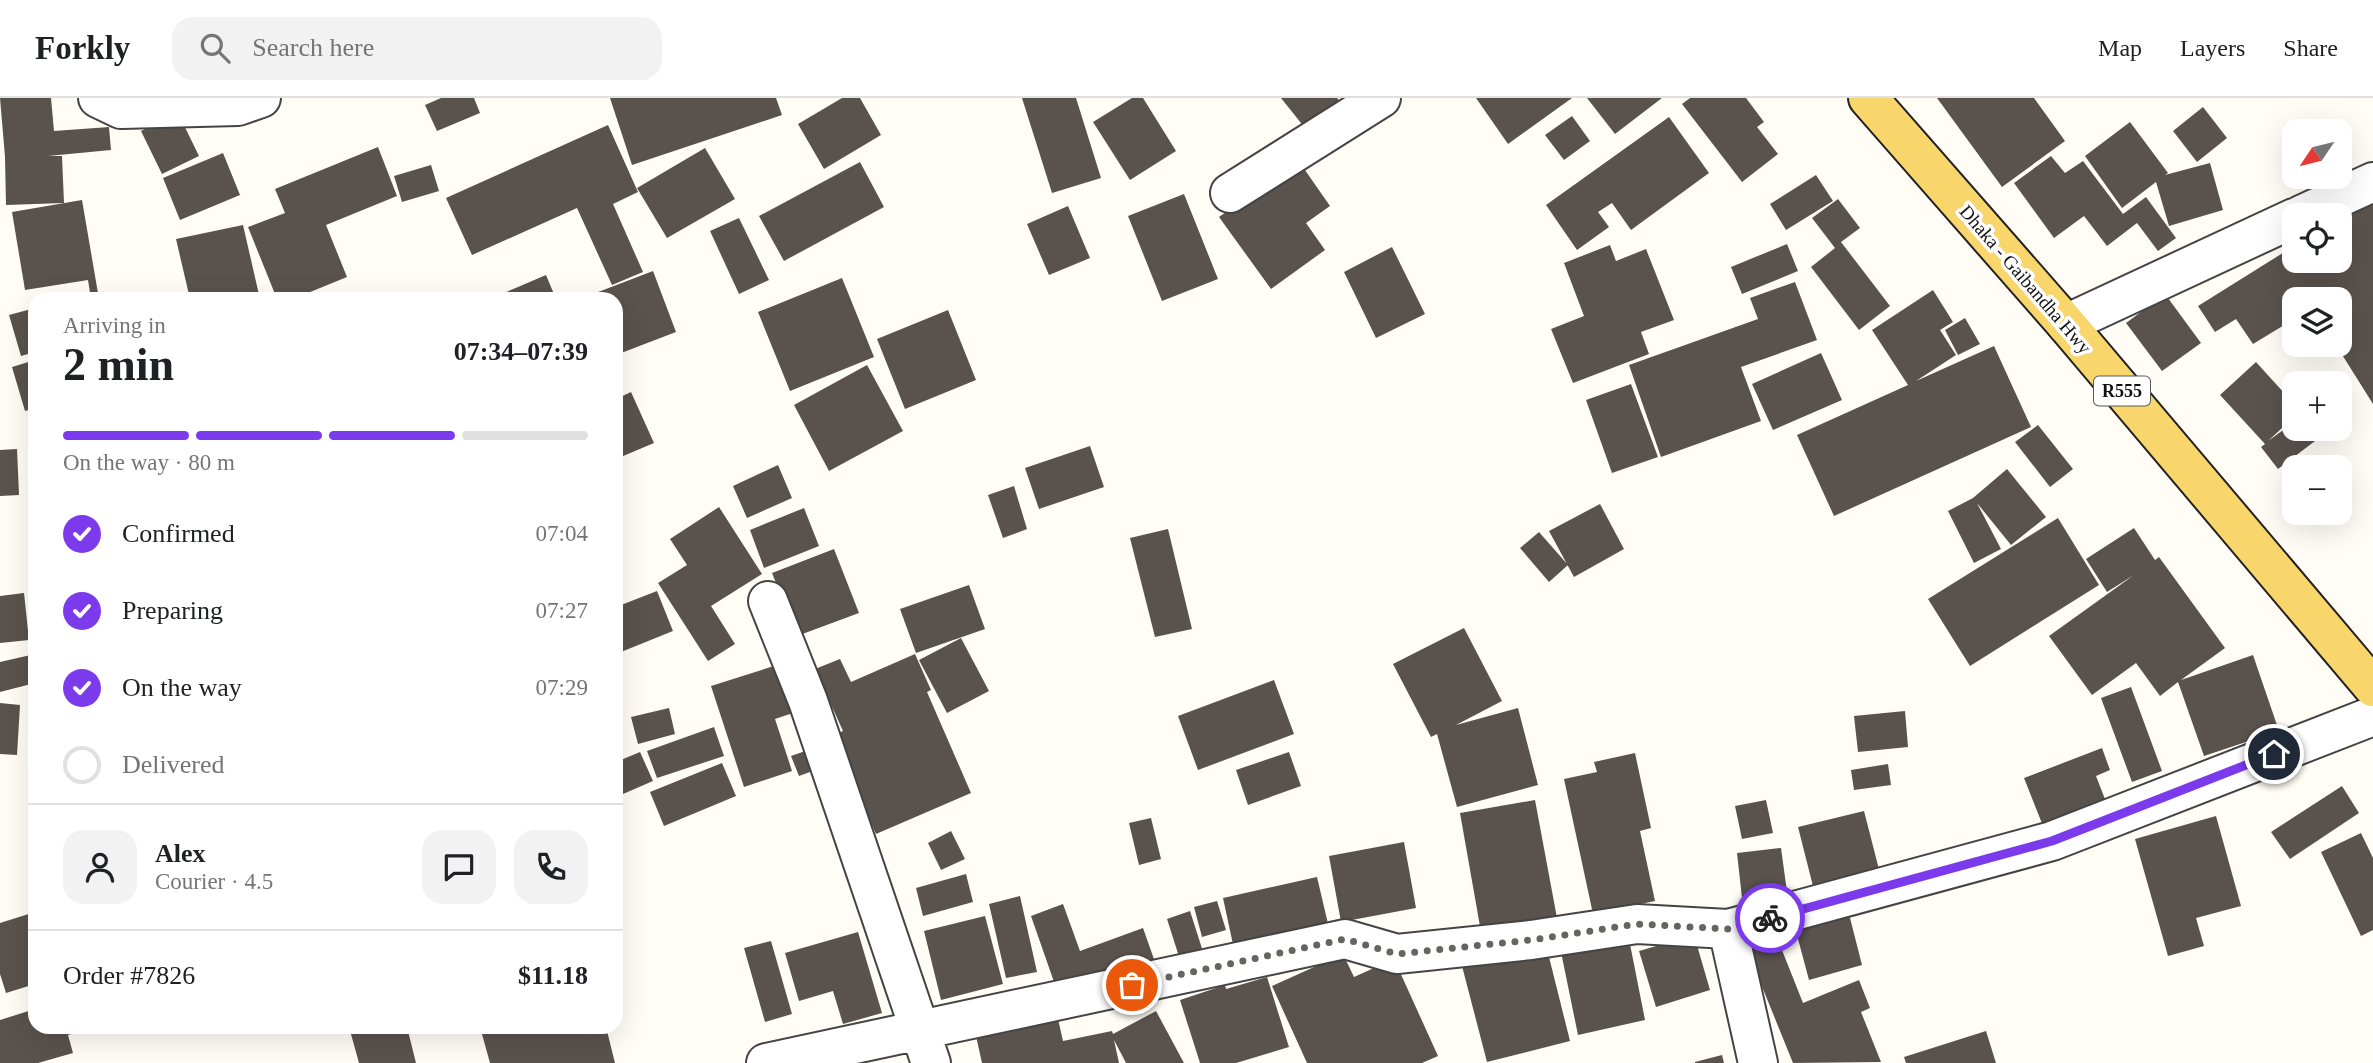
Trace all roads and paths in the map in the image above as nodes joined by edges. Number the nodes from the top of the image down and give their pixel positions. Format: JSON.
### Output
{"nodes":[{"id":1,"x":98,"y":98,"type":"edge"},
{"id":2,"x":261,"y":98,"type":"edge"},
{"id":3,"x":1381,"y":98,"type":"edge"},
{"id":4,"x":1868,"y":98,"type":"edge"},
{"id":5,"x":2373,"y":182,"type":"edge"},
{"id":6,"x":1230,"y":193,"type":"dead end"},
{"id":7,"x":2327,"y":203,"type":"edge"},
{"id":8,"x":2282,"y":224,"type":"edge"},
{"id":9,"x":2066,"y":324,"type":"junction"},
{"id":10,"x":768,"y":601,"type":"dead end"},
{"id":11,"x":2373,"y":687,"type":"edge"},
{"id":12,"x":2373,"y":716,"type":"edge"},
{"id":13,"x":1728,"y":929,"type":"junction"},
{"id":14,"x":925,"y":1047,"type":"edge"},
{"id":15,"x":766,"y":1063,"type":"edge"},
{"id":16,"x":1758,"y":1063,"type":"edge"}],
"edges":[{"from":1,"to":2,"type":"street"},
{"from":3,"to":6,"type":"street"},
{"from":4,"to":9,"type":"main road","name":"Dhaka - Gaibandha Hwy","number":"R555"},
{"from":5,"to":7,"type":"street"},
{"from":8,"to":9,"type":"street"},
{"from":9,"to":11,"type":"main road","name":"Dhaka - Gaibandha Hwy","number":"R555"},
{"from":10,"to":14,"type":"street"},
{"from":12,"to":13,"type":"street"},
{"from":13,"to":14,"type":"street"},
{"from":13,"to":16,"type":"street"},
{"from":14,"to":15,"type":"street"}]}
